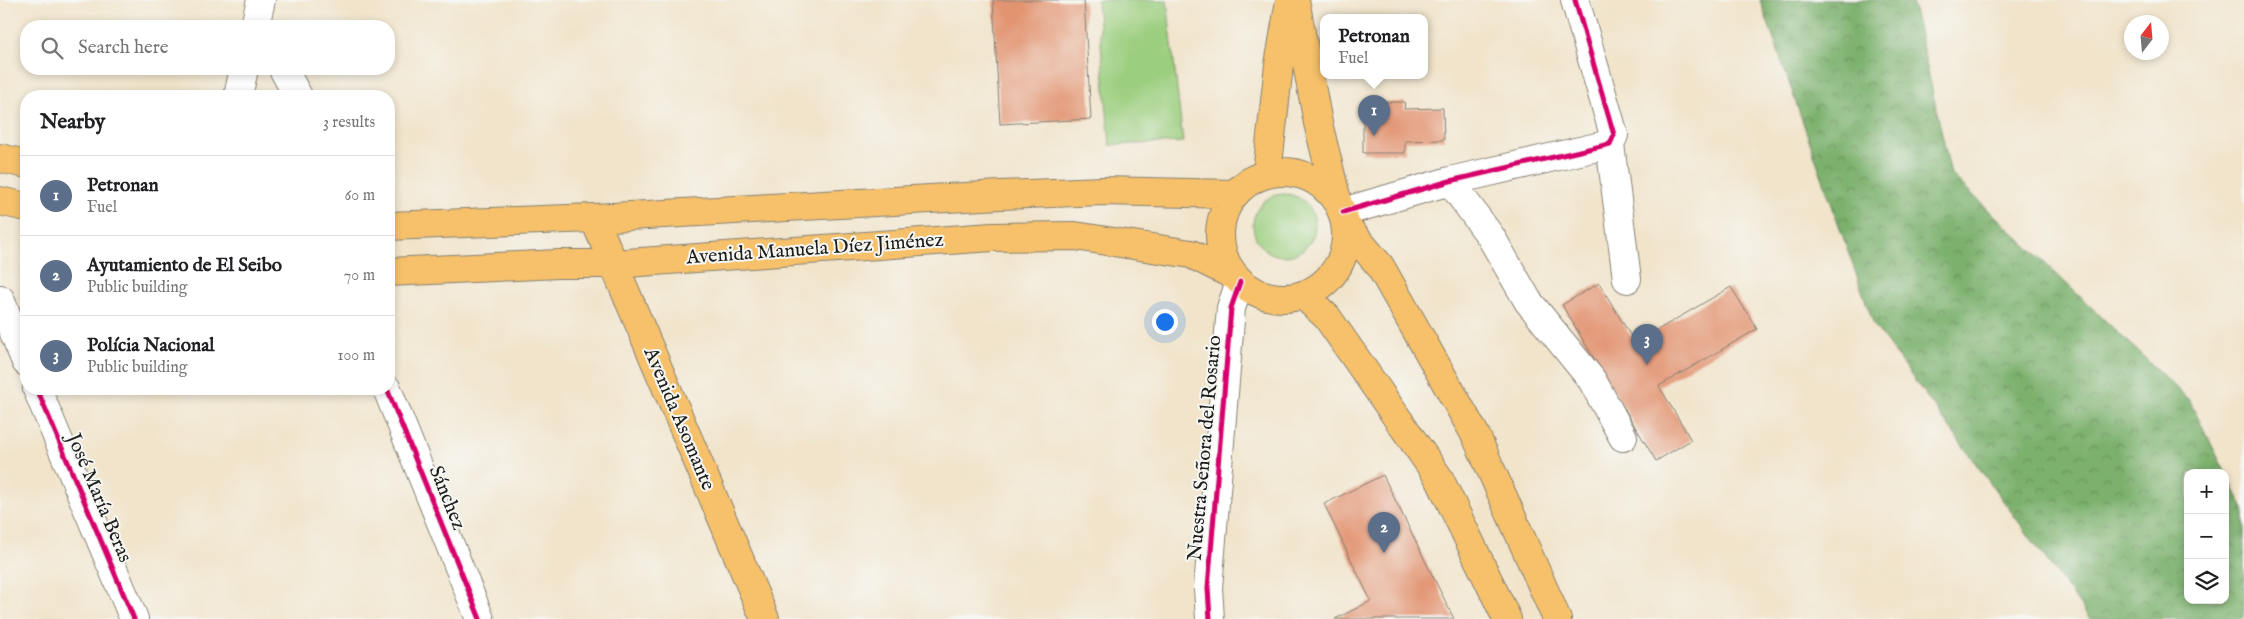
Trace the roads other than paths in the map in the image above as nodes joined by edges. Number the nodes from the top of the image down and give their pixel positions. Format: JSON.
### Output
{"nodes":[{"id":1,"x":1291,"y":0,"type":"edge"},
{"id":2,"x":1295,"y":0,"type":"edge"},
{"id":3,"x":1575,"y":0,"type":"edge"},
{"id":4,"x":243,"y":75,"type":"edge"},
{"id":5,"x":287,"y":75,"type":"edge"},
{"id":6,"x":239,"y":90,"type":"edge"},
{"id":7,"x":295,"y":90,"type":"edge"},
{"id":8,"x":1610,"y":144,"type":"junction"},
{"id":9,"x":0,"y":158,"type":"edge"},
{"id":10,"x":20,"y":163,"type":"edge"},
{"id":11,"x":1267,"y":173,"type":"junction"},
{"id":12,"x":1450,"y":181,"type":"junction"},
{"id":13,"x":1233,"y":194,"type":"junction"},
{"id":14,"x":0,"y":201,"type":"edge"},
{"id":15,"x":20,"y":206,"type":"edge"},
{"id":16,"x":1342,"y":213,"type":"junction"},
{"id":17,"x":594,"y":218,"type":"junction"},
{"id":18,"x":395,"y":226,"type":"edge"},
{"id":19,"x":613,"y":264,"type":"junction"},
{"id":20,"x":395,"y":272,"type":"edge"},
{"id":21,"x":1237,"y":279,"type":"junction"},
{"id":22,"x":1627,"y":279,"type":"dead end"},
{"id":23,"x":1303,"y":295,"type":"junction"},
{"id":24,"x":0,"y":299,"type":"edge"},
{"id":25,"x":20,"y":347,"type":"edge"},
{"id":26,"x":40,"y":395,"type":"edge"},
{"id":27,"x":389,"y":395,"type":"edge"},
{"id":28,"x":1623,"y":438,"type":"dead end"},
{"id":29,"x":134,"y":619,"type":"edge"},
{"id":30,"x":480,"y":619,"type":"edge"},
{"id":31,"x":765,"y":619,"type":"edge"},
{"id":32,"x":1210,"y":619,"type":"edge"},
{"id":33,"x":1507,"y":619,"type":"edge"},
{"id":34,"x":1557,"y":619,"type":"edge"}],
"edges":[{"from":1,"to":11,"type":"main road"},
{"from":2,"to":16,"type":"main road"},
{"from":3,"to":8,"type":"street"},
{"from":4,"to":6,"type":"street"},
{"from":5,"to":7,"type":"street"},
{"from":8,"to":12,"type":"street"},
{"from":8,"to":22,"type":"street"},
{"from":9,"to":10,"type":"main road"},
{"from":11,"to":13,"type":"main road"},
{"from":11,"to":16,"type":"main road"},
{"from":12,"to":16,"type":"street"},
{"from":12,"to":28,"type":"street"},
{"from":13,"to":17,"type":"main road","name":"Avenida Manuela Díez Jiménez"},
{"from":13,"to":21,"type":"main road"},
{"from":14,"to":15,"type":"main road"},
{"from":16,"to":23,"type":"main road"},
{"from":16,"to":34,"type":"main road"},
{"from":17,"to":18,"type":"main road","name":"Avenida Manuela Díez Jiménez"},
{"from":17,"to":19,"type":"main road","name":"Avenida Asomante"},
{"from":19,"to":20,"type":"main road","name":"Avenida Manuela Díez Jiménez"},
{"from":19,"to":21,"type":"main road","name":"Avenida Manuela Díez Jiménez"},
{"from":19,"to":31,"type":"main road","name":"Avenida Asomante"},
{"from":21,"to":23,"type":"main road"},
{"from":21,"to":32,"type":"street","name":"Nuestra Señora del Rosario"},
{"from":23,"to":33,"type":"main road"},
{"from":24,"to":25,"type":"street"},
{"from":26,"to":29,"type":"street","name":"José María Beras"},
{"from":27,"to":30,"type":"street","name":"Sánchez"}]}
